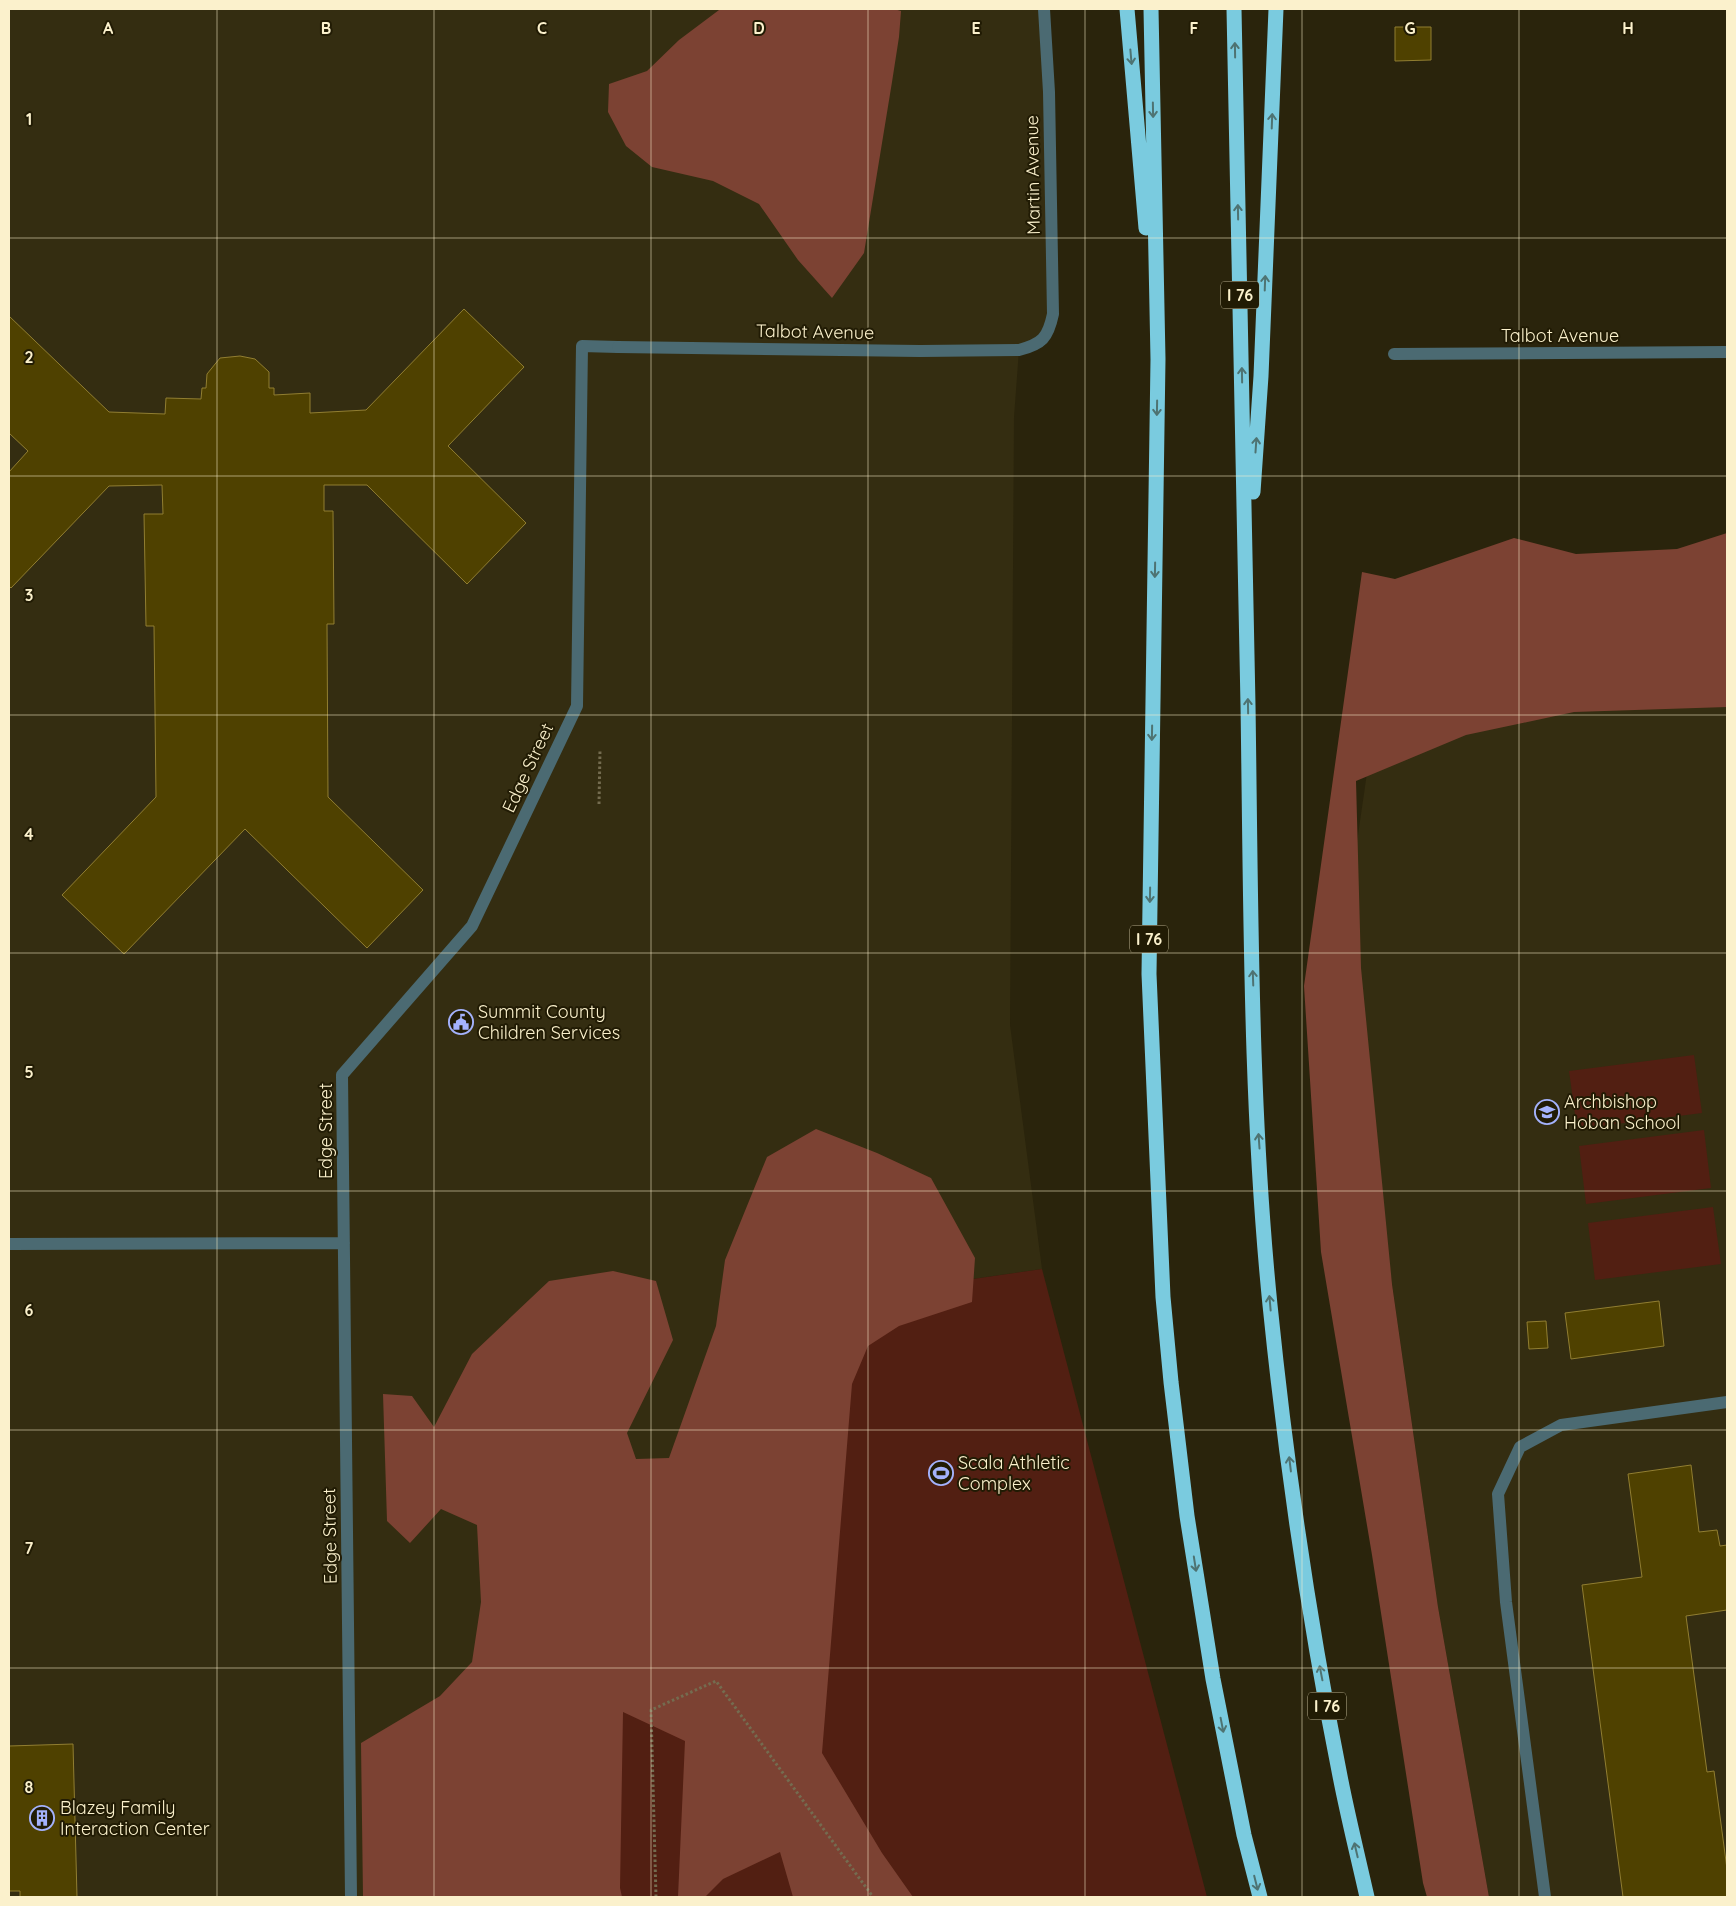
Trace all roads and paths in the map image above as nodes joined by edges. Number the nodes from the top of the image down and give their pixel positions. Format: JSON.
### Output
{"nodes":[{"id":1,"x":1044,"y":9,"type":"edge"},
{"id":2,"x":1127,"y":9,"type":"edge"},
{"id":3,"x":1151,"y":9,"type":"edge"},
{"id":4,"x":1234,"y":9,"type":"edge"},
{"id":5,"x":1276,"y":9,"type":"edge"},
{"id":6,"x":1044,"y":339,"type":"joint"},
{"id":7,"x":582,"y":346,"type":"joint"},
{"id":8,"x":1727,"y":352,"type":"edge"},
{"id":9,"x":1394,"y":354,"type":"dead end"},
{"id":10,"x":1158,"y":359,"type":"junction"},
{"id":11,"x":1246,"y":581,"type":"junction"},
{"id":12,"x":600,"y":750,"type":"dead end"},
{"id":13,"x":599,"y":804,"type":"dead end"},
{"id":14,"x":9,"y":1244,"type":"edge"},
{"id":15,"x":344,"y":1244,"type":"junction"},
{"id":16,"x":1727,"y":1402,"type":"edge"},
{"id":17,"x":351,"y":1897,"type":"edge"},
{"id":18,"x":656,"y":1897,"type":"edge"},
{"id":19,"x":873,"y":1897,"type":"edge"},
{"id":20,"x":1260,"y":1897,"type":"edge"},
{"id":21,"x":1367,"y":1897,"type":"edge"},
{"id":22,"x":1546,"y":1897,"type":"edge"}],
"edges":[{"from":1,"to":6,"type":"street","name":"Martin Avenue"},
{"from":2,"to":10,"type":"highway","one_way":true},
{"from":3,"to":10,"type":"highway","number":"I 76","one_way":true},
{"from":11,"to":4,"type":"highway","number":"I 76","one_way":true},
{"from":11,"to":5,"type":"highway","one_way":true},
{"from":6,"to":7,"type":"street","name":"Talbot Avenue"},
{"from":7,"to":15,"type":"street","name":"Edge Street"},
{"from":8,"to":9,"type":"street","name":"Talbot Avenue"},
{"from":10,"to":20,"type":"highway","number":"I 76","one_way":true},
{"from":21,"to":11,"type":"highway","number":"I 76","one_way":true},
{"from":12,"to":13,"type":"path"},
{"from":14,"to":15,"type":"street"},
{"from":15,"to":17,"type":"street","name":"Edge Street"},
{"from":16,"to":22,"type":"street"},
{"from":18,"to":19,"type":"path"}]}
